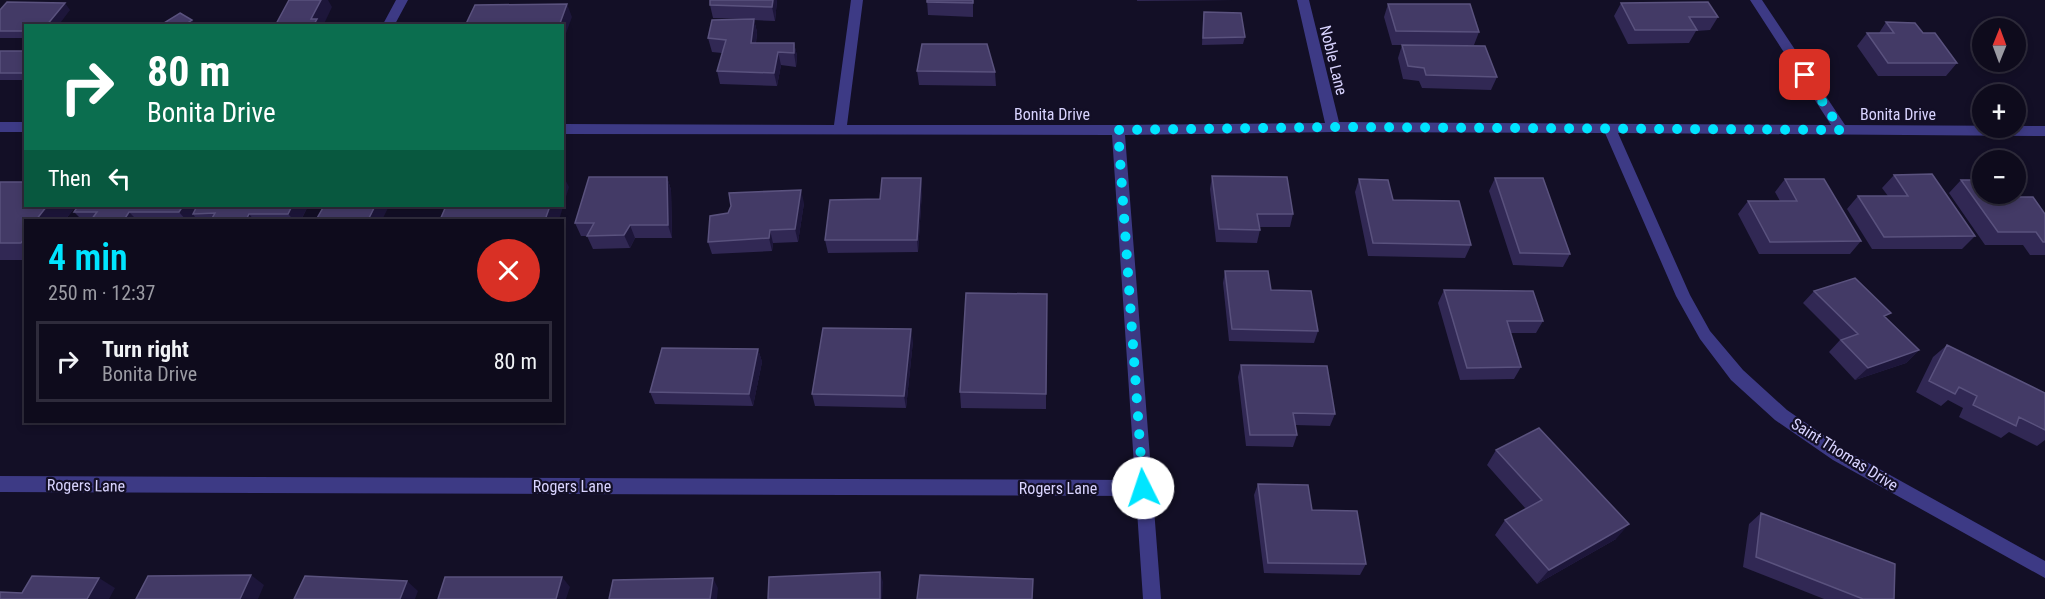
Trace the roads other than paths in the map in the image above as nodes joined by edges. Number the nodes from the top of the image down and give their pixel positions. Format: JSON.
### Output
{"nodes":[{"id":1,"x":402,"y":0,"type":"edge"},
{"id":2,"x":857,"y":0,"type":"edge"},
{"id":3,"x":1303,"y":0,"type":"edge"},
{"id":4,"x":1756,"y":0,"type":"edge"},
{"id":5,"x":389,"y":24,"type":"edge"},
{"id":6,"x":0,"y":127,"type":"edge"},
{"id":7,"x":24,"y":127,"type":"edge"},
{"id":8,"x":1333,"y":127,"type":"junction"},
{"id":9,"x":564,"y":129,"type":"edge"},
{"id":10,"x":840,"y":129,"type":"junction"},
{"id":11,"x":1118,"y":130,"type":"junction"},
{"id":12,"x":1610,"y":130,"type":"junction"},
{"id":13,"x":1841,"y":130,"type":"junction"},
{"id":14,"x":2045,"y":131,"type":"edge"},
{"id":15,"x":0,"y":484,"type":"edge"},
{"id":16,"x":1143,"y":488,"type":"junction"},
{"id":17,"x":2045,"y":570,"type":"edge"},
{"id":18,"x":1152,"y":599,"type":"edge"}],
"edges":[{"from":1,"to":5,"type":"street"},
{"from":2,"to":10,"type":"street"},
{"from":3,"to":8,"type":"street","name":"Noble Lane"},
{"from":4,"to":13,"type":"street"},
{"from":6,"to":7,"type":"street"},
{"from":8,"to":11,"type":"street","name":"Bonita Drive"},
{"from":8,"to":12,"type":"street","name":"Bonita Drive"},
{"from":9,"to":10,"type":"street","name":"Bonita Drive"},
{"from":10,"to":11,"type":"street","name":"Bonita Drive"},
{"from":11,"to":16,"type":"street"},
{"from":12,"to":13,"type":"street","name":"Bonita Drive"},
{"from":12,"to":17,"type":"street","name":"Saint Thomas Drive"},
{"from":13,"to":14,"type":"street","name":"Bonita Drive"},
{"from":15,"to":16,"type":"street","name":"Rogers Lane"},
{"from":16,"to":18,"type":"street"}]}
